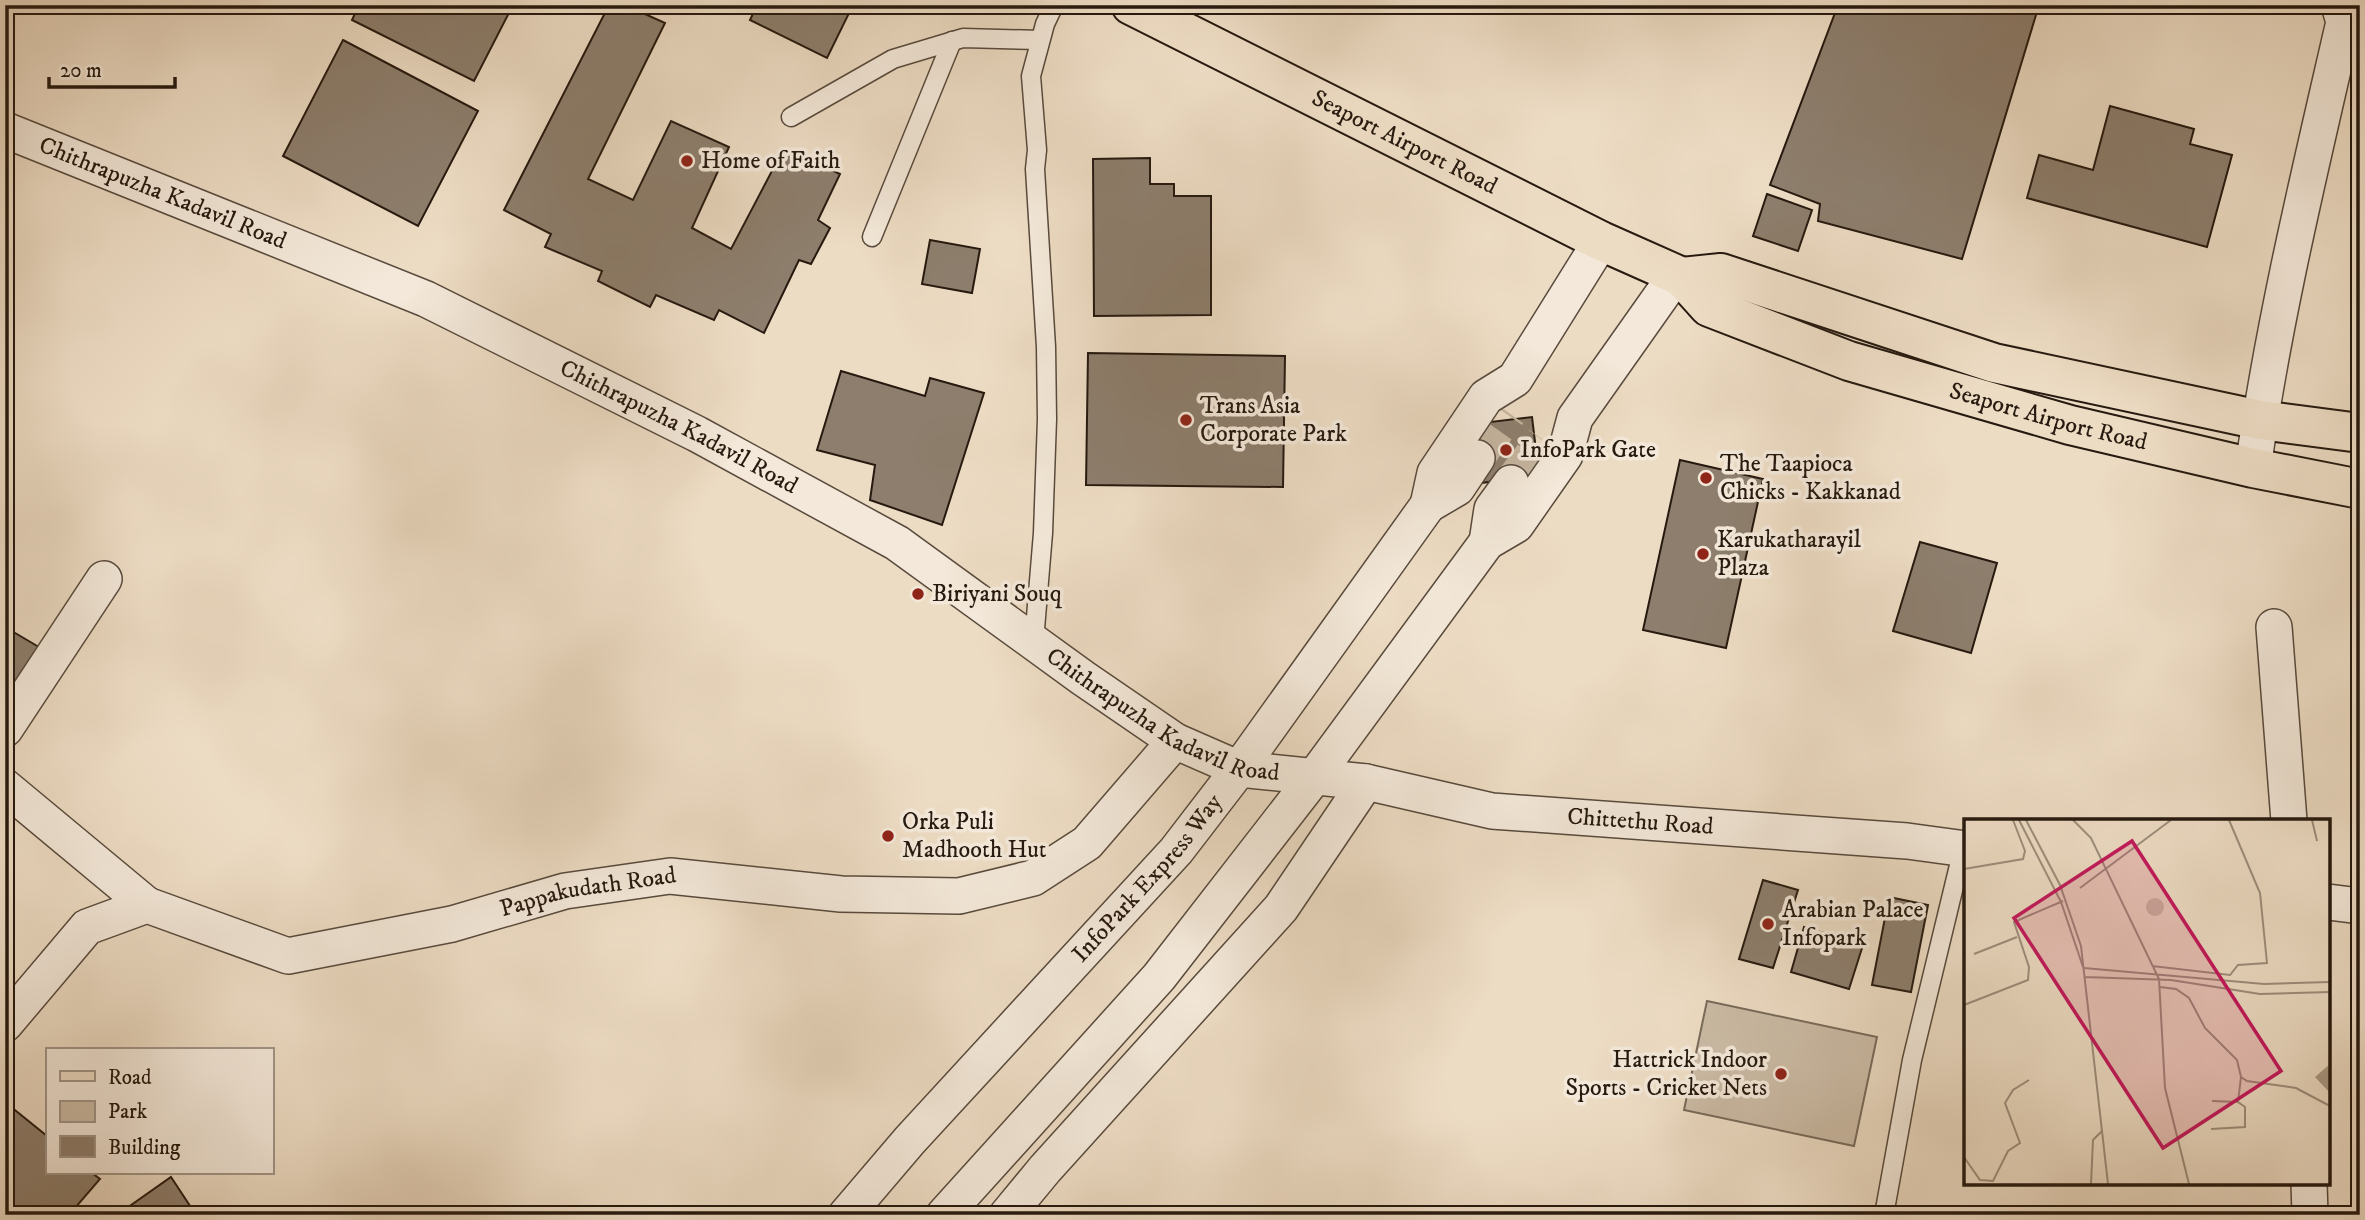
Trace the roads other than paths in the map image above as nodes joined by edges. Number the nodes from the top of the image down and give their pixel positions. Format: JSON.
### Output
{"nodes":[{"id":1,"x":1054,"y":5,"type":"edge"},
{"id":2,"x":1131,"y":5,"type":"edge"},
{"id":3,"x":2339,"y":5,"type":"edge"},
{"id":4,"x":1040,"y":40,"type":"junction"},
{"id":5,"x":952,"y":41,"type":"junction"},
{"id":6,"x":791,"y":117,"type":"dead end"},
{"id":7,"x":5,"y":130,"type":"edge"},
{"id":8,"x":872,"y":237,"type":"dead end"},
{"id":9,"x":1601,"y":241,"type":"junction"},
{"id":10,"x":1679,"y":276,"type":"junction"},
{"id":11,"x":1514,"y":379,"type":"junction"},
{"id":12,"x":1509,"y":413,"type":"tunnel mouth"},
{"id":13,"x":1575,"y":418,"type":"junction"},
{"id":14,"x":2260,"y":420,"type":"junction"},
{"id":15,"x":2360,"y":433,"type":"edge"},
{"id":16,"x":1543,"y":440,"type":"tunnel mouth"},
{"id":17,"x":1477,"y":458,"type":"tunnel mouth"},
{"id":18,"x":2253,"y":468,"type":"junction"},
{"id":19,"x":1511,"y":483,"type":"tunnel mouth"},
{"id":20,"x":2360,"y":489,"type":"edge"},
{"id":21,"x":1428,"y":505,"type":"junction"},
{"id":22,"x":1487,"y":541,"type":"junction"},
{"id":23,"x":104,"y":579,"type":"dead end"},
{"id":24,"x":2274,"y":627,"type":"dead end"},
{"id":25,"x":1034,"y":641,"type":"junction"},
{"id":26,"x":5,"y":729,"type":"edge"},
{"id":27,"x":1175,"y":741,"type":"junction"},
{"id":28,"x":1239,"y":769,"type":"junction"},
{"id":29,"x":1315,"y":776,"type":"junction"},
{"id":30,"x":1366,"y":782,"type":"junction"},
{"id":31,"x":5,"y":787,"type":"edge"},
{"id":32,"x":2290,"y":819,"type":"edge"},
{"id":33,"x":1964,"y":849,"type":"edge"},
{"id":34,"x":1964,"y":853,"type":"edge"},
{"id":35,"x":2330,"y":902,"type":"edge"},
{"id":36,"x":147,"y":905,"type":"junction"},
{"id":37,"x":2360,"y":906,"type":"edge"},
{"id":38,"x":5,"y":1024,"type":"edge"},
{"id":39,"x":2309,"y":1185,"type":"edge"},
{"id":40,"x":846,"y":1215,"type":"edge"},
{"id":41,"x":944,"y":1215,"type":"edge"},
{"id":42,"x":1007,"y":1215,"type":"edge"},
{"id":43,"x":1884,"y":1215,"type":"edge"},
{"id":44,"x":2310,"y":1215,"type":"edge"}],
"edges":[{"from":1,"to":4,"type":"lane"},
{"from":2,"to":9,"type":"main road","name":"Seaport Airport Road"},
{"from":3,"to":14,"type":"street"},
{"from":4,"to":5,"type":"lane"},
{"from":4,"to":25,"type":"lane"},
{"from":5,"to":6,"type":"lane"},
{"from":5,"to":8,"type":"lane"},
{"from":7,"to":25,"type":"street","name":"Chithrapuzha Kadavil Road"},
{"from":9,"to":10,"type":"main road","name":"Seaport Airport Road"},
{"from":9,"to":11,"type":"street","name":"InfoPark Express Way"},
{"from":10,"to":13,"type":"street"},
{"from":10,"to":14,"type":"main road"},
{"from":10,"to":18,"type":"main road","name":"Seaport Airport Road"},
{"from":11,"to":12,"type":"street"},
{"from":11,"to":21,"type":"street","name":"InfoPark Express Way"},
{"from":13,"to":16,"type":"street"},
{"from":13,"to":22,"type":"street"},
{"from":14,"to":15,"type":"main road"},
{"from":14,"to":18,"type":"street"},
{"from":17,"to":21,"type":"street"},
{"from":18,"to":20,"type":"main road","name":"Seaport Airport Road"},
{"from":19,"to":22,"type":"street"},
{"from":21,"to":28,"type":"street","name":"InfoPark Express Way"},
{"from":22,"to":29,"type":"street"},
{"from":23,"to":26,"type":"street"},
{"from":24,"to":32,"type":"street"},
{"from":25,"to":27,"type":"street","name":"Chithrapuzha Kadavil Road"},
{"from":27,"to":28,"type":"street","name":"Chithrapuzha Kadavil Road"},
{"from":27,"to":36,"type":"street","name":"Pappakudath Road"},
{"from":28,"to":29,"type":"street","name":"Chithrapuzha Kadavil Road"},
{"from":28,"to":40,"type":"street","name":"InfoPark Express Way"},
{"from":29,"to":30,"type":"street","name":"Chittethu Road"},
{"from":29,"to":41,"type":"street"},
{"from":30,"to":33,"type":"street","name":"Chittethu Road"},
{"from":30,"to":42,"type":"street"},
{"from":31,"to":36,"type":"street","name":"Pappakudath Road"},
{"from":34,"to":43,"type":"lane"},
{"from":35,"to":37,"type":"street"},
{"from":36,"to":38,"type":"street"},
{"from":39,"to":44,"type":"street"}]}
